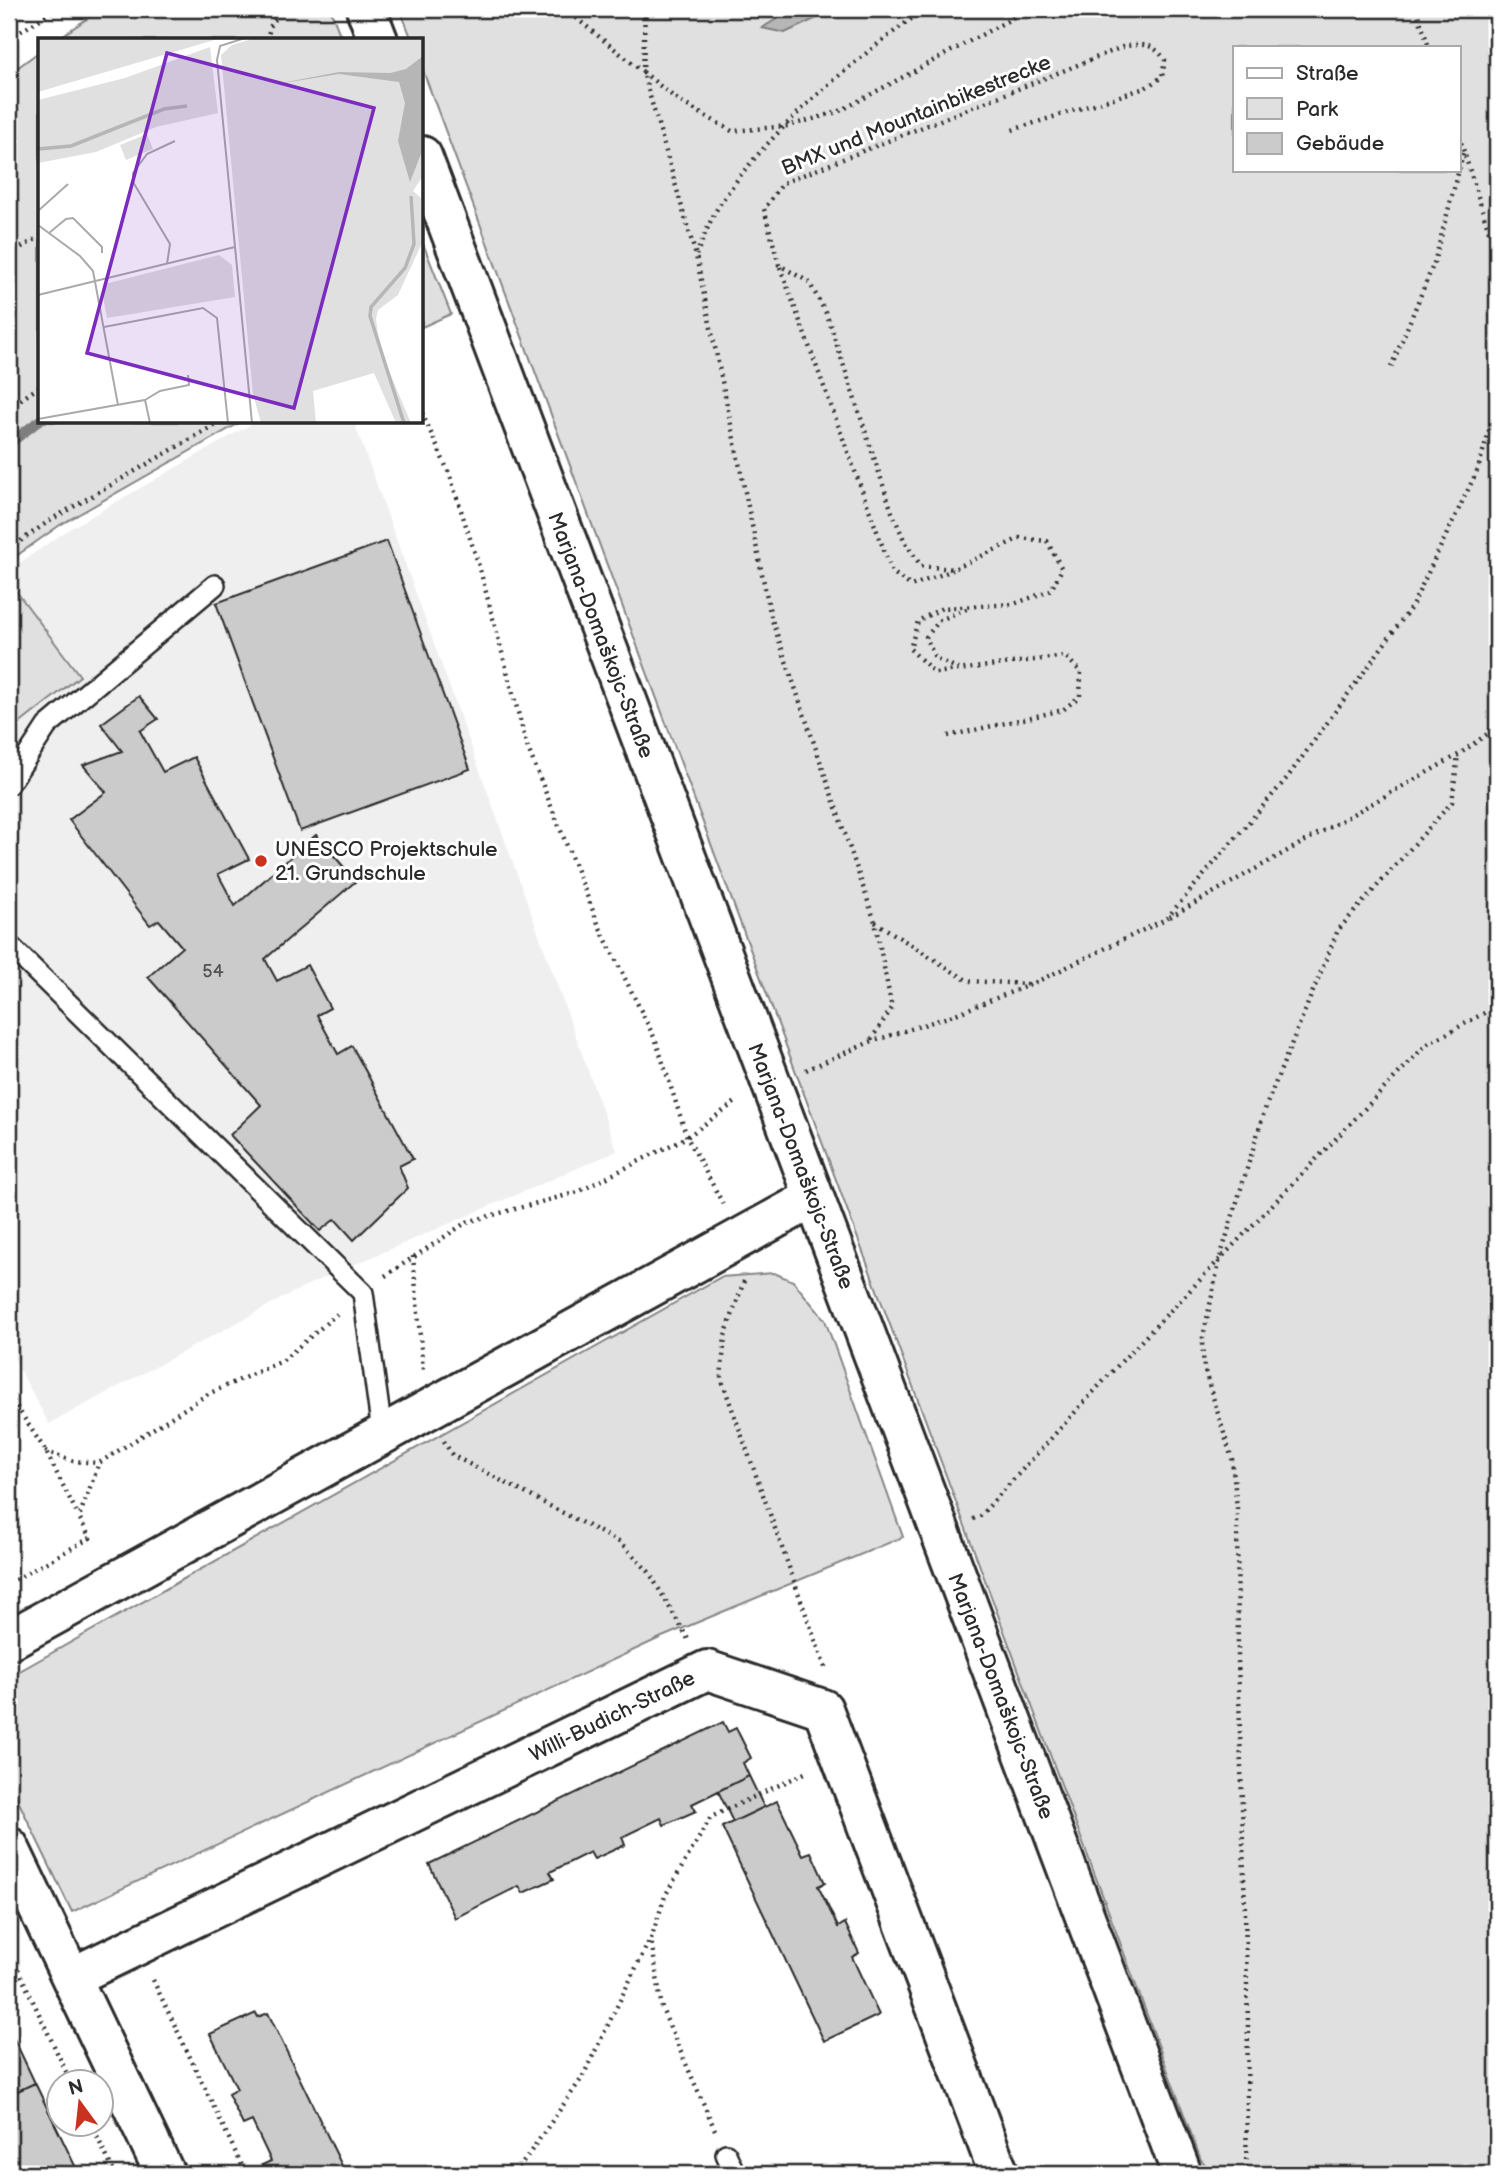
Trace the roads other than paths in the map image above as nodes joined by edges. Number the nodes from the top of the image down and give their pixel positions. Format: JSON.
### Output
{"nodes":[{"id":1,"x":366,"y":9,"type":"edge"},
{"id":2,"x":377,"y":38,"type":"edge"},
{"id":3,"x":424,"y":161,"type":"edge"},
{"id":4,"x":215,"y":585,"type":"dead end"},
{"id":5,"x":9,"y":784,"type":"edge"},
{"id":6,"x":9,"y":945,"type":"edge"},
{"id":7,"x":813,"y":1198,"type":"junction"},
{"id":8,"x":382,"y":1432,"type":"junction"},
{"id":9,"x":9,"y":1640,"type":"edge"},
{"id":10,"x":9,"y":1846,"type":"edge"},
{"id":11,"x":72,"y":1977,"type":"junction"},
{"id":12,"x":726,"y":2154,"type":"dead end"},
{"id":13,"x":165,"y":2174,"type":"edge"},
{"id":14,"x":735,"y":2174,"type":"edge"},
{"id":15,"x":999,"y":2174,"type":"edge"},
{"id":16,"x":1182,"y":2174,"type":"edge"}],
"edges":[{"from":1,"to":2,"type":"street"},
{"from":3,"to":7,"type":"street","name":"Marjana-Domaškojc-Straße"},
{"from":4,"to":5,"type":"lane"},
{"from":6,"to":8,"type":"lane"},
{"from":7,"to":8,"type":"street"},
{"from":7,"to":16,"type":"street","name":"Marjana-Domaškojc-Straße"},
{"from":8,"to":9,"type":"street"},
{"from":10,"to":11,"type":"street"},
{"from":11,"to":13,"type":"street"},
{"from":11,"to":15,"type":"street","name":"Willi-Budich-Straße"},
{"from":12,"to":14,"type":"lane"}]}
